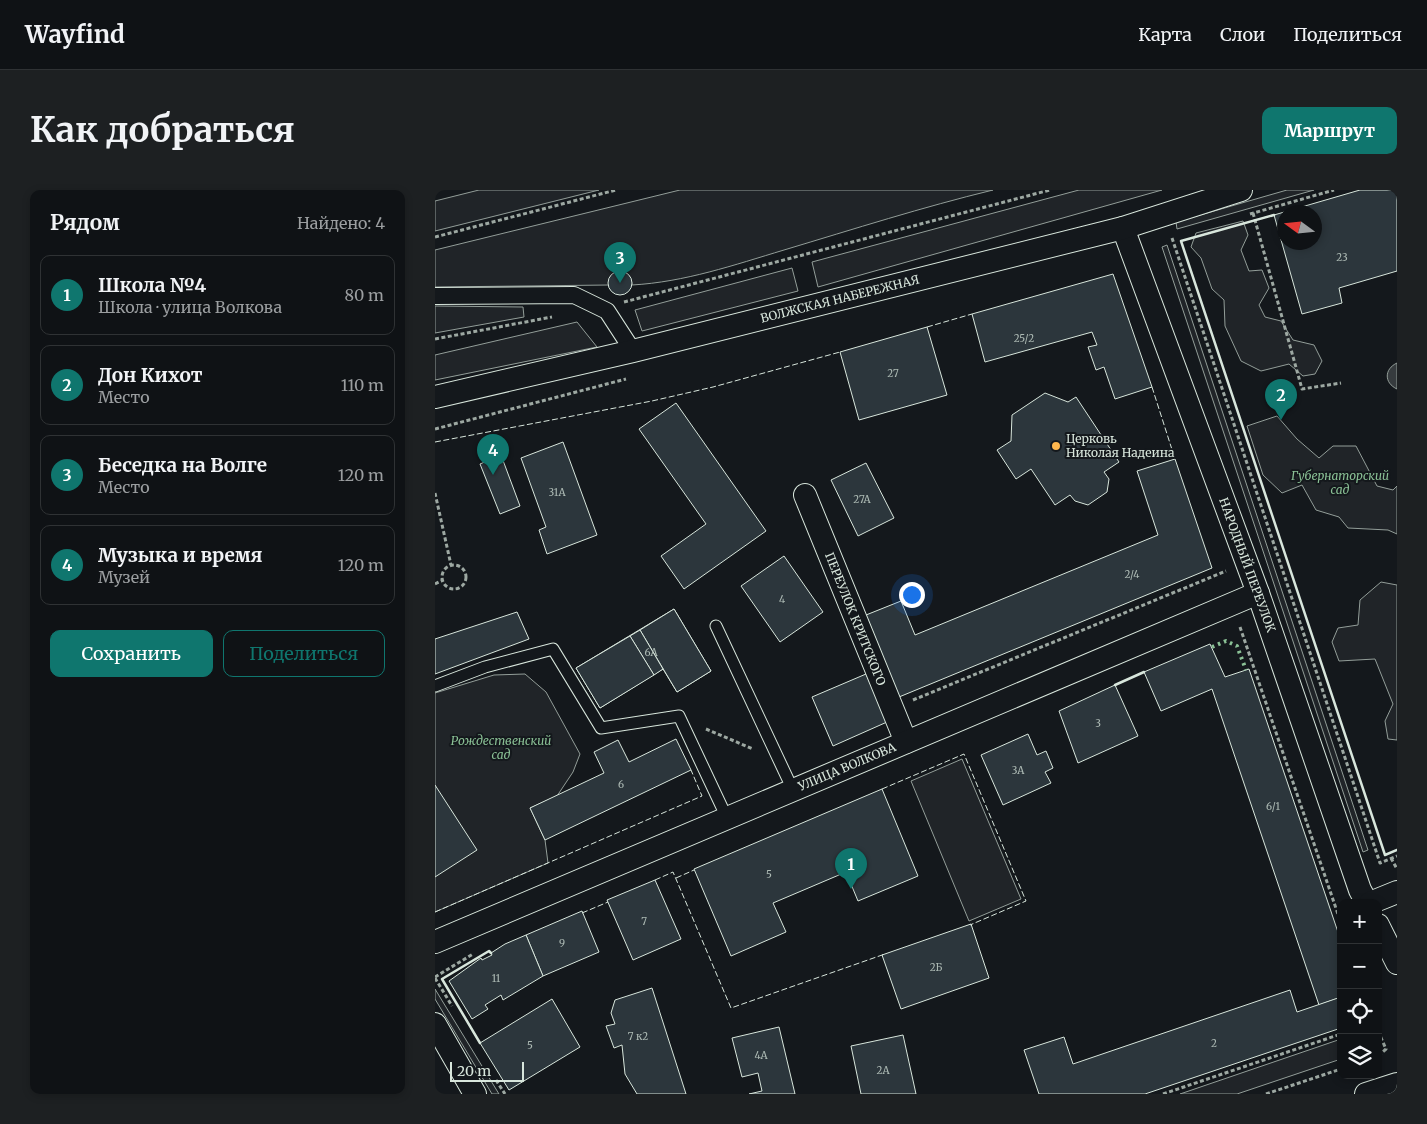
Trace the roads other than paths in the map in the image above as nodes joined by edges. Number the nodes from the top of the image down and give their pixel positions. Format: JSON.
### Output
{"nodes":[{"id":1,"x":1241,"y":190,"type":"edge"},
{"id":2,"x":1123,"y":228,"type":"junction"},
{"id":3,"x":435,"y":296,"type":"edge"},
{"id":4,"x":633,"y":351,"type":"junction"},
{"id":5,"x":435,"y":397,"type":"edge"},
{"id":6,"x":805,"y":495,"type":"dead end"},
{"id":7,"x":1258,"y":593,"type":"junction"},
{"id":8,"x":716,"y":626,"type":"dead end"},
{"id":9,"x":435,"y":686,"type":"edge"},
{"id":10,"x":906,"y":742,"type":"junction"},
{"id":11,"x":793,"y":790,"type":"junction"},
{"id":12,"x":727,"y":818,"type":"junction"},
{"id":13,"x":1397,"y":892,"type":"edge"},
{"id":14,"x":1366,"y":899,"type":"edge"},
{"id":15,"x":1379,"y":899,"type":"edge"},
{"id":16,"x":1382,"y":933,"type":"edge"},
{"id":17,"x":435,"y":942,"type":"edge"},
{"id":18,"x":1397,"y":963,"type":"edge"},
{"id":19,"x":435,"y":1024,"type":"edge"},
{"id":20,"x":1397,"y":1084,"type":"edge"},
{"id":21,"x":471,"y":1093,"type":"edge"},
{"id":22,"x":1366,"y":1094,"type":"edge"}],
"edges":[{"from":1,"to":2,"type":"street","name":"ВОЛЖСКАЯ НАБЕРЕЖНАЯ"},
{"from":2,"to":4,"type":"street","name":"ВОЛЖСКАЯ НАБЕРЕЖНАЯ"},
{"from":2,"to":7,"type":"street","name":"НАРОДНЫЙ ПЕРЕУЛОК"},
{"from":3,"to":4,"type":"street"},
{"from":4,"to":5,"type":"street","name":"ВОЛЖСКАЯ НАБЕРЕЖНАЯ"},
{"from":6,"to":10,"type":"street","name":"ПЕРЕУЛОК КРИТСКОГО"},
{"from":7,"to":10,"type":"street","name":"УЛИЦА ВОЛКОВА"},
{"from":7,"to":14,"type":"street","name":"НАРОДНЫЙ ПЕРЕУЛОК"},
{"from":8,"to":11,"type":"lane"},
{"from":9,"to":12,"type":"lane"},
{"from":10,"to":11,"type":"street","name":"УЛИЦА ВОЛКОВА"},
{"from":11,"to":12,"type":"street","name":"УЛИЦА ВОЛКОВА"},
{"from":12,"to":17,"type":"street","name":"УЛИЦА ВОЛКОВА"},
{"from":13,"to":15,"type":"street"},
{"from":16,"to":18,"type":"street"},
{"from":19,"to":21,"type":"street"},
{"from":20,"to":22,"type":"street"}]}
